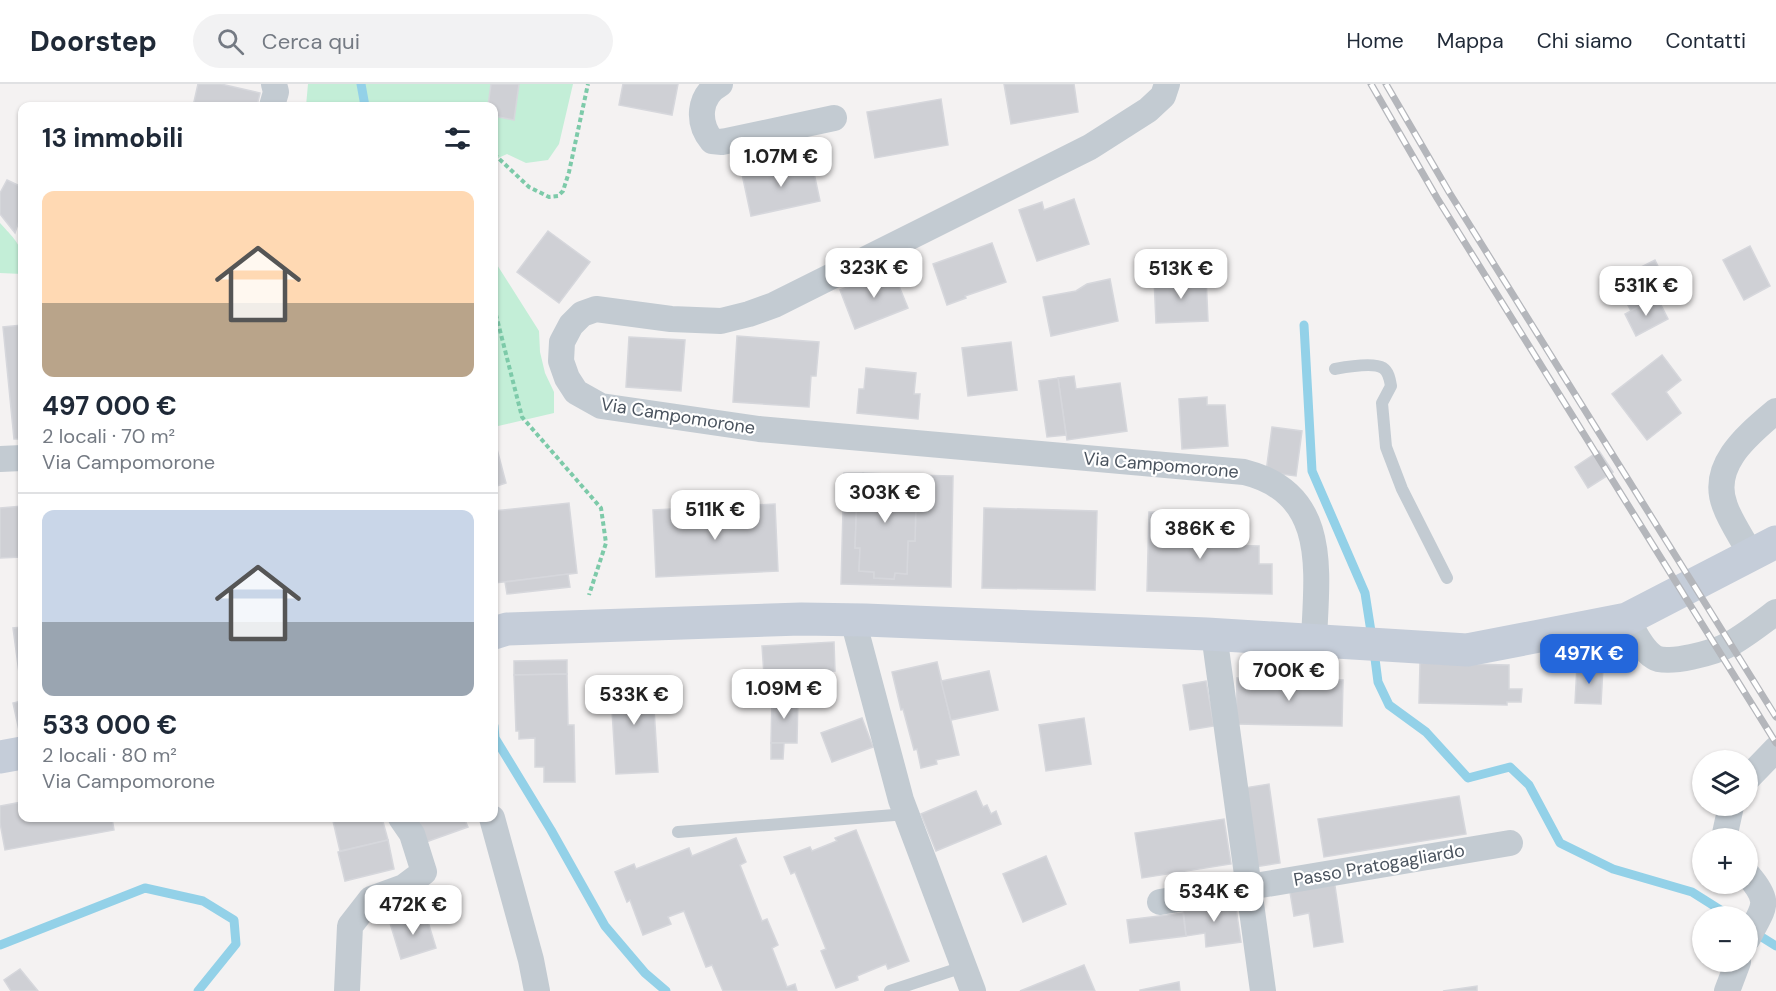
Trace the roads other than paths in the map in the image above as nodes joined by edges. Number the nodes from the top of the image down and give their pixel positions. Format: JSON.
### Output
{"nodes":[{"id":1,"x":274,"y":84,"type":"edge"},
{"id":2,"x":720,"y":84,"type":"edge"},
{"id":3,"x":1167,"y":84,"type":"edge"},
{"id":4,"x":273,"y":102,"type":"edge"},
{"id":5,"x":834,"y":118,"type":"dead end"},
{"id":6,"x":1335,"y":369,"type":"dead end"},
{"id":7,"x":1776,"y":411,"type":"edge"},
{"id":8,"x":18,"y":458,"type":"edge"},
{"id":9,"x":0,"y":459,"type":"edge"},
{"id":10,"x":1764,"y":549,"type":"edge"},
{"id":11,"x":1447,"y":578,"type":"dead end"},
{"id":12,"x":1776,"y":612,"type":"edge"},
{"id":13,"x":1627,"y":619,"type":"junction"},
{"id":14,"x":853,"y":620,"type":"junction"},
{"id":15,"x":498,"y":627,"type":"edge"},
{"id":16,"x":1214,"y":634,"type":"junction"},
{"id":17,"x":1314,"y":639,"type":"junction"},
{"id":18,"x":1776,"y":749,"type":"edge"},
{"id":19,"x":18,"y":754,"type":"edge"},
{"id":20,"x":0,"y":757,"type":"edge"},
{"id":21,"x":1758,"y":768,"type":"edge"},
{"id":22,"x":907,"y":814,"type":"junction"},
{"id":23,"x":404,"y":822,"type":"edge"},
{"id":24,"x":493,"y":822,"type":"edge"},
{"id":25,"x":678,"y":832,"type":"dead end"},
{"id":26,"x":1510,"y":843,"type":"dead end"},
{"id":27,"x":1758,"y":886,"type":"edge"},
{"id":28,"x":1249,"y":887,"type":"junction"},
{"id":29,"x":1160,"y":902,"type":"dead end"},
{"id":30,"x":1761,"y":916,"type":"edge"},
{"id":31,"x":963,"y":967,"type":"junction"},
{"id":32,"x":1734,"y":972,"type":"edge"},
{"id":33,"x":347,"y":991,"type":"edge"},
{"id":34,"x":537,"y":991,"type":"edge"},
{"id":35,"x":890,"y":991,"type":"edge"},
{"id":36,"x":974,"y":991,"type":"edge"},
{"id":37,"x":1263,"y":991,"type":"edge"},
{"id":38,"x":1727,"y":991,"type":"edge"}],
"edges":[{"from":1,"to":4,"type":"street"},
{"from":2,"to":5,"type":"street"},
{"from":3,"to":17,"type":"street","name":"Via Campomorone"},
{"from":6,"to":11,"type":"lane"},
{"from":7,"to":10,"type":"street"},
{"from":8,"to":9,"type":"street"},
{"from":10,"to":13,"type":"main road"},
{"from":12,"to":13,"type":"street"},
{"from":13,"to":17,"type":"main road"},
{"from":14,"to":15,"type":"main road"},
{"from":14,"to":16,"type":"main road"},
{"from":14,"to":22,"type":"street"},
{"from":16,"to":17,"type":"main road"},
{"from":16,"to":28,"type":"street"},
{"from":18,"to":21,"type":"street"},
{"from":19,"to":20,"type":"main road"},
{"from":22,"to":25,"type":"lane"},
{"from":22,"to":31,"type":"street"},
{"from":23,"to":33,"type":"street"},
{"from":24,"to":34,"type":"street"},
{"from":26,"to":28,"type":"street","name":"Passo Pratogagliardo"},
{"from":27,"to":30,"type":"street"},
{"from":28,"to":29,"type":"street","name":"Passo Pratogagliardo"},
{"from":28,"to":37,"type":"street"},
{"from":31,"to":35,"type":"lane"},
{"from":31,"to":36,"type":"street"},
{"from":32,"to":38,"type":"street"}]}
